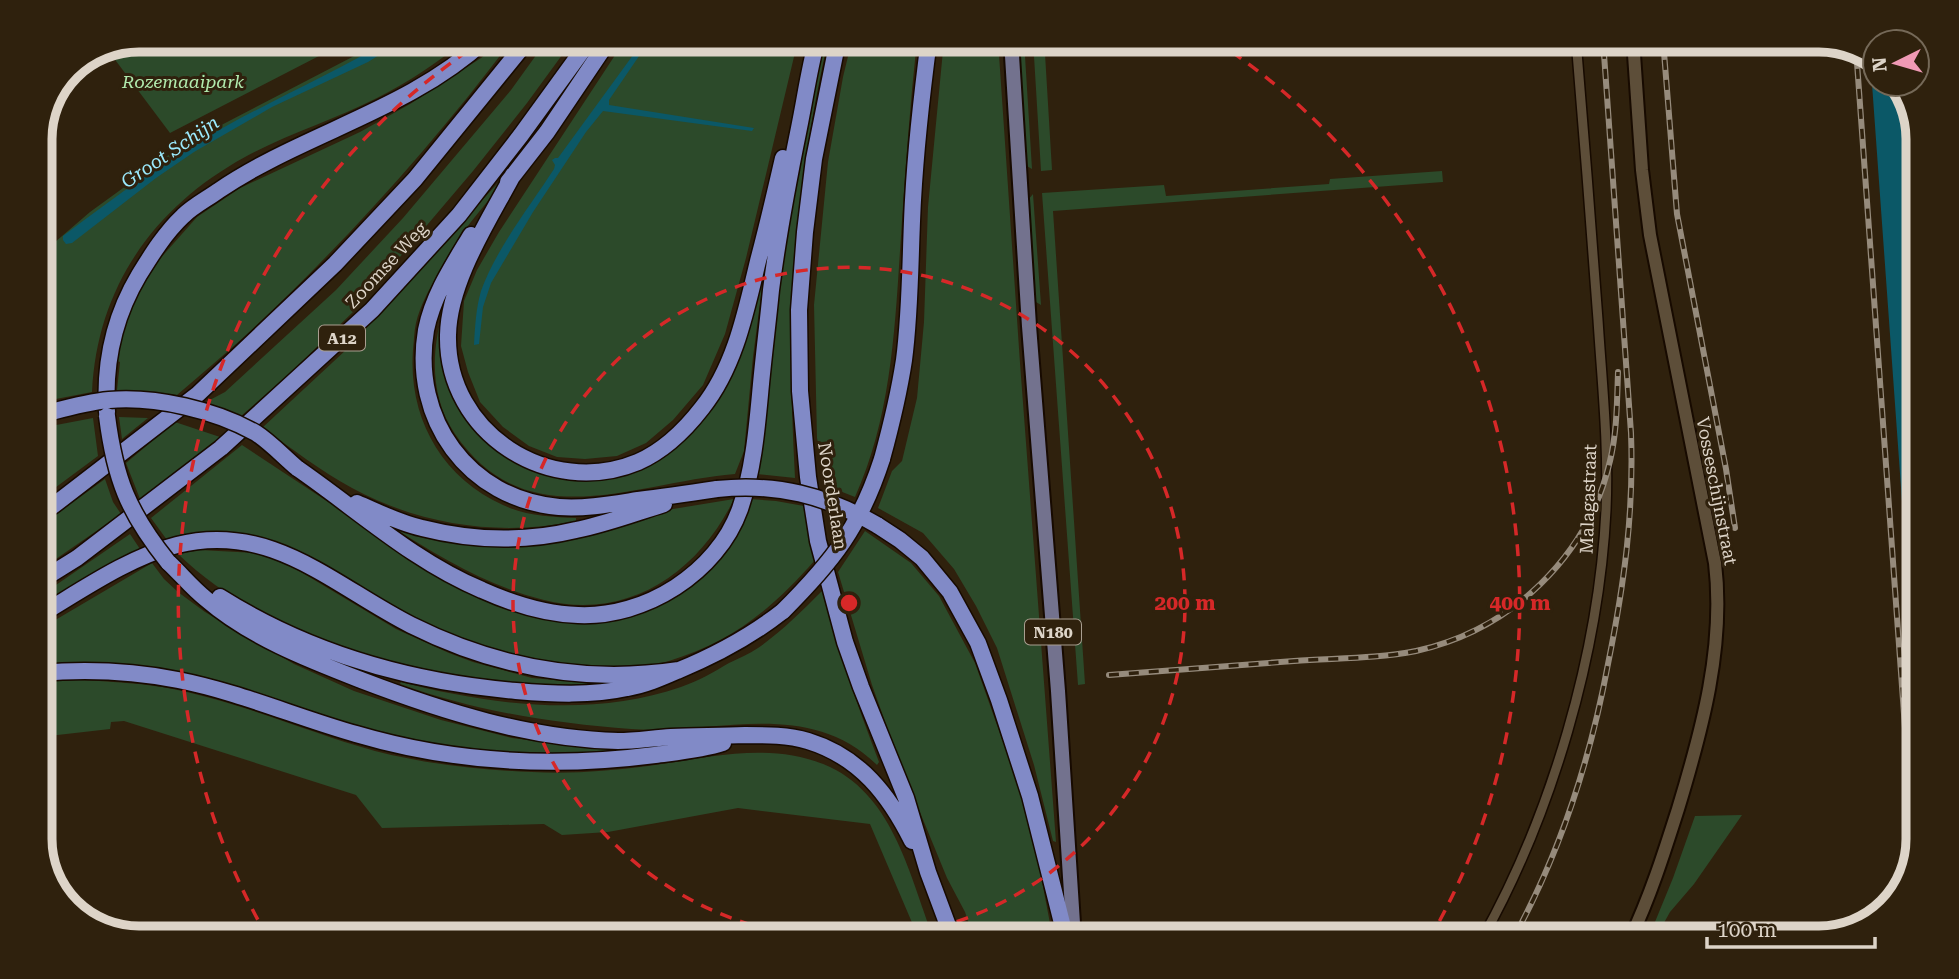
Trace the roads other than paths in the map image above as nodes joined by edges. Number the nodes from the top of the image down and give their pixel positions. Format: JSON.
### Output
{"nodes":[{"id":1,"x":472,"y":52,"type":"edge"},
{"id":2,"x":518,"y":52,"type":"edge"},
{"id":3,"x":581,"y":52,"type":"edge"},
{"id":4,"x":601,"y":52,"type":"edge"},
{"id":5,"x":813,"y":52,"type":"edge"},
{"id":6,"x":814,"y":52,"type":"edge"},
{"id":7,"x":836,"y":52,"type":"edge"},
{"id":8,"x":928,"y":52,"type":"edge"},
{"id":9,"x":1012,"y":52,"type":"edge"},
{"id":10,"x":1577,"y":52,"type":"edge"},
{"id":11,"x":1634,"y":52,"type":"edge"},
{"id":12,"x":513,"y":175,"type":"junction"},
{"id":13,"x":53,"y":411,"type":"edge"},
{"id":14,"x":717,"y":489,"type":"junction"},
{"id":15,"x":335,"y":494,"type":"junction"},
{"id":16,"x":53,"y":506,"type":"edge"},
{"id":17,"x":53,"y":572,"type":"edge"},
{"id":18,"x":208,"y":595,"type":"junction"},
{"id":19,"x":53,"y":607,"type":"edge"},
{"id":20,"x":679,"y":670,"type":"junction"},
{"id":21,"x":53,"y":673,"type":"edge"},
{"id":22,"x":742,"y":736,"type":"junction"},
{"id":23,"x":928,"y":872,"type":"junction"},
{"id":24,"x":948,"y":926,"type":"edge"},
{"id":25,"x":1063,"y":926,"type":"edge"},
{"id":26,"x":1073,"y":926,"type":"edge"},
{"id":27,"x":1489,"y":926,"type":"edge"},
{"id":28,"x":1636,"y":926,"type":"edge"}],
"edges":[{"from":1,"to":18,"type":"highway","bridge":true},
{"from":2,"to":16,"type":"highway"},
{"from":3,"to":17,"type":"highway","name":"Zoomse Weg","number":"A12"},
{"from":4,"to":12,"type":"highway"},
{"from":5,"to":12,"type":"highway"},
{"from":6,"to":15,"type":"highway"},
{"from":7,"to":23,"type":"highway","name":"Noorderlaan"},
{"from":8,"to":20,"type":"highway","bridge":true},
{"from":9,"to":26,"type":"main road","number":"N180"},
{"from":10,"to":27,"type":"street","name":"Malagastraat"},
{"from":11,"to":28,"type":"street","name":"Vosseschijnstraat"},
{"from":12,"to":14,"type":"highway"},
{"from":13,"to":15,"type":"highway","bridge":true},
{"from":14,"to":15,"type":"highway"},
{"from":14,"to":25,"type":"highway","bridge":true},
{"from":18,"to":20,"type":"highway"},
{"from":18,"to":22,"type":"highway"},
{"from":19,"to":20,"type":"highway"},
{"from":21,"to":22,"type":"highway"},
{"from":22,"to":23,"type":"highway"},
{"from":23,"to":24,"type":"highway","name":"Noorderlaan"}]}
